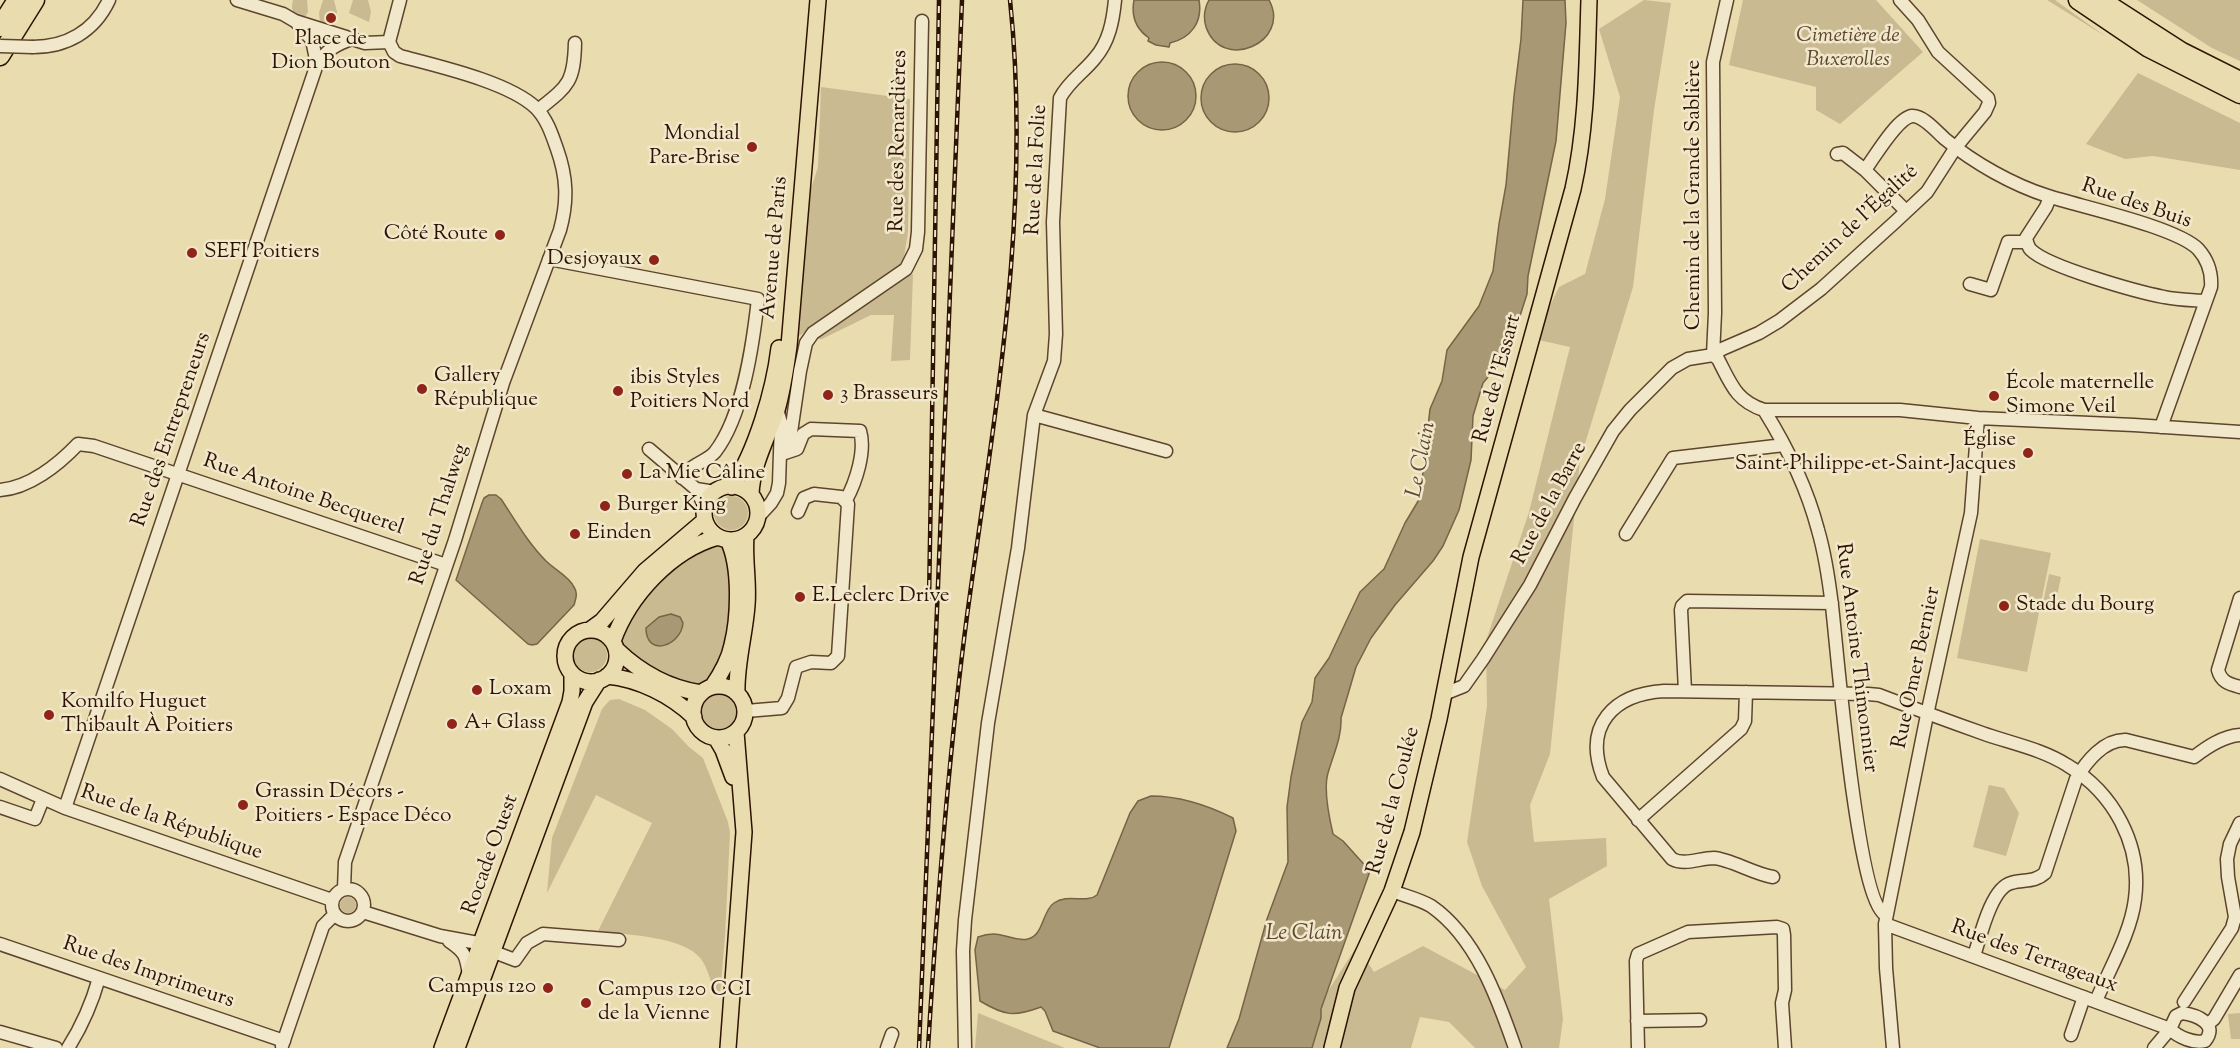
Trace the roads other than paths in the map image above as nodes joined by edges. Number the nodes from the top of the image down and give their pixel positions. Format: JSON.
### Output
{"nodes":[{"id":1,"x":17,"y":0,"type":"edge"},
{"id":2,"x":35,"y":0,"type":"edge"},
{"id":3,"x":109,"y":0,"type":"edge"},
{"id":4,"x":237,"y":0,"type":"edge"},
{"id":5,"x":400,"y":0,"type":"edge"},
{"id":6,"x":808,"y":0,"type":"edge"},
{"id":7,"x":818,"y":0,"type":"edge"},
{"id":8,"x":1115,"y":0,"type":"edge"},
{"id":9,"x":1589,"y":0,"type":"edge"},
{"id":10,"x":1727,"y":0,"type":"edge"},
{"id":11,"x":1900,"y":0,"type":"edge"},
{"id":12,"x":2078,"y":0,"type":"edge"},
{"id":13,"x":2101,"y":0,"type":"edge"},
{"id":14,"x":295,"y":21,"type":"junction"},
{"id":15,"x":922,"y":21,"type":"dead end"},
{"id":16,"x":0,"y":27,"type":"edge"},
{"id":17,"x":352,"y":39,"type":"junction"},
{"id":18,"x":389,"y":42,"type":"junction"},
{"id":19,"x":575,"y":43,"type":"dead end"},
{"id":20,"x":0,"y":46,"type":"edge"},
{"id":21,"x":2149,"y":48,"type":"junction"},
{"id":22,"x":0,"y":56,"type":"edge"},
{"id":23,"x":317,"y":64,"type":"junction"},
{"id":24,"x":2240,"y":81,"type":"edge"},
{"id":25,"x":2240,"y":94,"type":"edge"},
{"id":26,"x":2240,"y":102,"type":"edge"},
{"id":27,"x":538,"y":110,"type":"junction"},
{"id":28,"x":1956,"y":147,"type":"junction"},
{"id":29,"x":1837,"y":154,"type":"dead end"},
{"id":30,"x":1865,"y":170,"type":"junction"},
{"id":31,"x":2050,"y":196,"type":"junction"},
{"id":32,"x":1906,"y":211,"type":"junction"},
{"id":33,"x":2026,"y":242,"type":"junction"},
{"id":34,"x":549,"y":259,"type":"junction"},
{"id":35,"x":1970,"y":284,"type":"dead end"},
{"id":36,"x":2206,"y":301,"type":"junction"},
{"id":37,"x":1713,"y":355,"type":"junction"},
{"id":38,"x":777,"y":410,"type":"junction"},
{"id":39,"x":1764,"y":410,"type":"junction"},
{"id":40,"x":1035,"y":415,"type":"junction"},
{"id":41,"x":1978,"y":418,"type":"junction"},
{"id":42,"x":2161,"y":427,"type":"junction"},
{"id":43,"x":2240,"y":432,"type":"edge"},
{"id":44,"x":1784,"y":445,"type":"junction"},
{"id":45,"x":649,"y":449,"type":"dead end"},
{"id":46,"x":1166,"y":451,"type":"dead end"},
{"id":47,"x":782,"y":453,"type":"junction"},
{"id":48,"x":179,"y":474,"type":"junction"},
{"id":49,"x":682,"y":478,"type":"junction"},
{"id":50,"x":732,"y":487,"type":"junction"},
{"id":51,"x":696,"y":489,"type":"junction"},
{"id":52,"x":0,"y":490,"type":"edge"},
{"id":53,"x":715,"y":492,"type":"junction"},
{"id":54,"x":751,"y":494,"type":"junction"},
{"id":55,"x":846,"y":500,"type":"junction"},
{"id":56,"x":798,"y":512,"type":"dead end"},
{"id":57,"x":705,"y":513,"type":"junction"},
{"id":58,"x":759,"y":516,"type":"junction"},
{"id":59,"x":1626,"y":534,"type":"dead end"},
{"id":60,"x":746,"y":536,"type":"junction"},
{"id":61,"x":723,"y":539,"type":"junction"},
{"id":62,"x":446,"y":565,"type":"junction"},
{"id":63,"x":2240,"y":598,"type":"edge"},
{"id":64,"x":1832,"y":603,"type":"junction"},
{"id":65,"x":591,"y":629,"type":"junction"},
{"id":66,"x":615,"y":645,"type":"junction"},
{"id":67,"x":572,"y":674,"type":"junction"},
{"id":68,"x":603,"y":678,"type":"junction"},
{"id":69,"x":2240,"y":687,"type":"edge"},
{"id":70,"x":706,"y":690,"type":"junction"},
{"id":71,"x":1684,"y":691,"type":"junction"},
{"id":72,"x":1746,"y":692,"type":"junction"},
{"id":73,"x":737,"y":693,"type":"junction"},
{"id":74,"x":1840,"y":693,"type":"junction"},
{"id":75,"x":1444,"y":694,"type":"junction"},
{"id":76,"x":746,"y":711,"type":"junction"},
{"id":77,"x":1927,"y":714,"type":"junction"},
{"id":78,"x":694,"y":717,"type":"junction"},
{"id":79,"x":736,"y":732,"type":"junction"},
{"id":80,"x":2240,"y":735,"type":"edge"},
{"id":81,"x":716,"y":738,"type":"junction"},
{"id":82,"x":2080,"y":773,"type":"junction"},
{"id":83,"x":0,"y":779,"type":"edge"},
{"id":84,"x":43,"y":800,"type":"junction"},
{"id":85,"x":0,"y":807,"type":"edge"},
{"id":86,"x":65,"y":808,"type":"junction"},
{"id":87,"x":743,"y":814,"type":"junction"},
{"id":88,"x":1638,"y":820,"type":"junction"},
{"id":89,"x":2240,"y":823,"type":"edge"},
{"id":90,"x":1773,"y":877,"type":"dead end"},
{"id":91,"x":344,"y":889,"type":"junction"},
{"id":92,"x":1392,"y":891,"type":"junction"},
{"id":93,"x":332,"y":900,"type":"junction"},
{"id":94,"x":363,"y":912,"type":"junction"},
{"id":95,"x":334,"y":915,"type":"junction"},
{"id":96,"x":2238,"y":917,"type":"edge"},
{"id":97,"x":1886,"y":920,"type":"junction"},
{"id":98,"x":489,"y":923,"type":"junction"},
{"id":99,"x":619,"y":940,"type":"dead end"},
{"id":100,"x":461,"y":943,"type":"junction"},
{"id":101,"x":0,"y":944,"type":"edge"},
{"id":102,"x":484,"y":949,"type":"junction"},
{"id":103,"x":1974,"y":956,"type":"junction"},
{"id":104,"x":470,"y":975,"type":"junction"},
{"id":105,"x":2240,"y":975,"type":"edge"},
{"id":106,"x":99,"y":978,"type":"junction"},
{"id":107,"x":2090,"y":999,"type":"junction"},
{"id":108,"x":2184,"y":1002,"type":"dead end"},
{"id":109,"x":1637,"y":1020,"type":"junction"},
{"id":110,"x":1700,"y":1020,"type":"dead end"},
{"id":111,"x":2208,"y":1024,"type":"junction"},
{"id":112,"x":2170,"y":1029,"type":"junction"},
{"id":113,"x":0,"y":1032,"type":"edge"},
{"id":114,"x":892,"y":1034,"type":"dead end"},
{"id":115,"x":2071,"y":1035,"type":"dead end"},
{"id":116,"x":283,"y":1044,"type":"edge"},
{"id":117,"x":2209,"y":1045,"type":"edge"},
{"id":118,"x":56,"y":1048,"type":"edge"},
{"id":119,"x":68,"y":1048,"type":"edge"},
{"id":120,"x":442,"y":1048,"type":"edge"},
{"id":121,"x":457,"y":1048,"type":"edge"},
{"id":122,"x":728,"y":1048,"type":"edge"},
{"id":123,"x":887,"y":1048,"type":"edge"},
{"id":124,"x":965,"y":1048,"type":"edge"},
{"id":125,"x":1332,"y":1048,"type":"edge"},
{"id":126,"x":1515,"y":1048,"type":"edge"},
{"id":127,"x":1638,"y":1048,"type":"edge"},
{"id":128,"x":1785,"y":1048,"type":"edge"},
{"id":129,"x":1893,"y":1048,"type":"edge"},
{"id":130,"x":2154,"y":1048,"type":"edge"}],
"edges":[{"from":1,"to":16,"type":"highway"},
{"from":2,"to":22,"type":"highway"},
{"from":3,"to":20,"type":"street","bridge":true},
{"from":4,"to":14,"type":"street"},
{"from":5,"to":18,"type":"street"},
{"from":6,"to":50,"type":"main road","name":"Avenue de Paris"},
{"from":7,"to":38,"type":"main road","name":"Avenue de Paris"},
{"from":8,"to":40,"type":"street","name":"Rue de la Folie"},
{"from":9,"to":75,"type":"main road","name":"Rue de l'Essart"},
{"from":10,"to":37,"type":"street","name":"Chemin de la Grande Sablière"},
{"from":11,"to":28,"type":"street","name":"Chemin de l'Égalité"},
{"from":12,"to":21,"type":"highway"},
{"from":13,"to":24,"type":"highway"},
{"from":14,"to":17,"type":"street"},
{"from":14,"to":23,"type":"street"},
{"from":15,"to":47,"type":"street","name":"Rue des Renardières"},
{"from":17,"to":18,"type":"street"},
{"from":17,"to":23,"type":"street"},
{"from":18,"to":27,"type":"street","name":"Rue du Thalweg"},
{"from":19,"to":27,"type":"street"},
{"from":21,"to":25,"type":"highway"},
{"from":21,"to":26,"type":"highway"},
{"from":23,"to":48,"type":"street","name":"Rue des Entrepreneurs"},
{"from":27,"to":34,"type":"street","name":"Rue du Thalweg"},
{"from":28,"to":30,"type":"street","name":"Rue des Buis"},
{"from":28,"to":31,"type":"street","name":"Rue des Buis"},
{"from":28,"to":32,"type":"street","name":"Chemin de l'Égalité"},
{"from":29,"to":30,"type":"street"},
{"from":30,"to":32,"type":"street"},
{"from":31,"to":33,"type":"street"},
{"from":31,"to":36,"type":"street","name":"Rue des Buis"},
{"from":32,"to":37,"type":"street","name":"Chemin de l'Égalité"},
{"from":33,"to":35,"type":"street"},
{"from":33,"to":36,"type":"street"},
{"from":34,"to":49,"type":"street"},
{"from":34,"to":62,"type":"street","name":"Rue du Thalweg"},
{"from":36,"to":42,"type":"street","name":"Rue des Buis"},
{"from":37,"to":39,"type":"street"},
{"from":37,"to":75,"type":"street","name":"Rue de la Barre"},
{"from":38,"to":47,"type":"street","name":"Rue des Renardières"},
{"from":38,"to":54,"type":"main road","name":"Avenue de Paris"},
{"from":39,"to":41,"type":"street"},
{"from":39,"to":44,"type":"street","name":"Rue Antoine Thimonnier"},
{"from":40,"to":46,"type":"street"},
{"from":40,"to":124,"type":"street","name":"Rue de la Folie"},
{"from":41,"to":42,"type":"street"},
{"from":41,"to":77,"type":"street","name":"Rue Omer Bernier"},
{"from":42,"to":43,"type":"street"},
{"from":44,"to":59,"type":"street"},
{"from":44,"to":64,"type":"street","name":"Rue Antoine Thimonnier"},
{"from":45,"to":49,"type":"street"},
{"from":47,"to":55,"type":"street"},
{"from":47,"to":58,"type":"street","name":"Rue des Renardières"},
{"from":48,"to":52,"type":"street","name":"Rue Antoine Becquerel"},
{"from":48,"to":62,"type":"street","name":"Rue Antoine Becquerel"},
{"from":48,"to":86,"type":"street","name":"Rue des Entrepreneurs"},
{"from":49,"to":51,"type":"street"},
{"from":50,"to":53,"type":"main road"},
{"from":50,"to":54,"type":"main road"},
{"from":51,"to":53,"type":"street"},
{"from":51,"to":57,"type":"street"},
{"from":53,"to":57,"type":"main road"},
{"from":54,"to":58,"type":"main road"},
{"from":55,"to":56,"type":"street"},
{"from":55,"to":76,"type":"street"},
{"from":57,"to":61,"type":"main road"},
{"from":57,"to":65,"type":"main road"},
{"from":58,"to":60,"type":"main road"},
{"from":60,"to":61,"type":"main road"},
{"from":60,"to":73,"type":"main road"},
{"from":61,"to":66,"type":"main road"},
{"from":61,"to":70,"type":"main road"},
{"from":62,"to":91,"type":"street","name":"Rue du Thalweg"},
{"from":63,"to":69,"type":"street"},
{"from":64,"to":71,"type":"street"},
{"from":64,"to":74,"type":"street","name":"Rue Antoine Thimonnier"},
{"from":65,"to":66,"type":"main road"},
{"from":65,"to":67,"type":"main road"},
{"from":66,"to":68,"type":"main road"},
{"from":66,"to":70,"type":"main road"},
{"from":67,"to":68,"type":"main road"},
{"from":67,"to":98,"type":"main road","name":"Rocade Ouest"},
{"from":68,"to":78,"type":"main road"},
{"from":68,"to":102,"type":"main road","name":"Rocade Ouest"},
{"from":70,"to":73,"type":"main road"},
{"from":70,"to":78,"type":"main road"},
{"from":71,"to":72,"type":"street"},
{"from":71,"to":88,"type":"street"},
{"from":72,"to":74,"type":"street"},
{"from":72,"to":88,"type":"street"},
{"from":73,"to":76,"type":"main road"},
{"from":74,"to":77,"type":"street"},
{"from":74,"to":97,"type":"street","name":"Rue Antoine Thimonnier"},
{"from":75,"to":92,"type":"main road","name":"Rue de la Coulée"},
{"from":76,"to":79,"type":"main road"},
{"from":77,"to":82,"type":"street"},
{"from":77,"to":97,"type":"street","name":"Rue Omer Bernier"},
{"from":78,"to":81,"type":"main road"},
{"from":79,"to":81,"type":"main road"},
{"from":79,"to":87,"type":"main road"},
{"from":80,"to":82,"type":"street"},
{"from":81,"to":87,"type":"main road"},
{"from":82,"to":103,"type":"street"},
{"from":82,"to":107,"type":"street"},
{"from":83,"to":84,"type":"street","name":"Rue de la République"},
{"from":84,"to":85,"type":"street"},
{"from":84,"to":86,"type":"street","name":"Rue de la République"},
{"from":86,"to":93,"type":"street","name":"Rue de la République"},
{"from":87,"to":122,"type":"main road"},
{"from":88,"to":90,"type":"street"},
{"from":89,"to":96,"type":"street"},
{"from":91,"to":93,"type":"street"},
{"from":91,"to":94,"type":"street"},
{"from":92,"to":125,"type":"main road"},
{"from":92,"to":126,"type":"street","name":"Rue de la Coulée"},
{"from":93,"to":95,"type":"street"},
{"from":94,"to":95,"type":"street"},
{"from":94,"to":100,"type":"street"},
{"from":95,"to":116,"type":"street"},
{"from":96,"to":108,"type":"street"},
{"from":97,"to":103,"type":"street","name":"Rue des Terrageaux"},
{"from":97,"to":129,"type":"street","name":"Rue Omer Bernier"},
{"from":98,"to":100,"type":"street"},
{"from":98,"to":102,"type":"main road","name":"Rocade Ouest"},
{"from":99,"to":102,"type":"street"},
{"from":100,"to":102,"type":"street"},
{"from":100,"to":104,"type":"street"},
{"from":101,"to":106,"type":"street","name":"Rue des Imprimeurs"},
{"from":102,"to":104,"type":"main road","name":"Rocade Ouest"},
{"from":102,"to":121,"type":"main road"},
{"from":103,"to":107,"type":"street","name":"Rue des Terrageaux"},
{"from":104,"to":120,"type":"main road","name":"Rocade Ouest"},
{"from":105,"to":111,"type":"street"},
{"from":106,"to":116,"type":"street","name":"Rue des Imprimeurs"},
{"from":106,"to":119,"type":"street"},
{"from":107,"to":112,"type":"street","name":"Rue des Terrageaux"},
{"from":107,"to":115,"type":"street"},
{"from":109,"to":110,"type":"street"},
{"from":109,"to":127,"type":"street"},
{"from":109,"to":128,"type":"street"},
{"from":111,"to":112,"type":"street"},
{"from":111,"to":117,"type":"street"},
{"from":112,"to":117,"type":"street","name":"Rue des Terrageaux"},
{"from":112,"to":130,"type":"street"},
{"from":113,"to":118,"type":"street"},
{"from":114,"to":123,"type":"street"}]}
